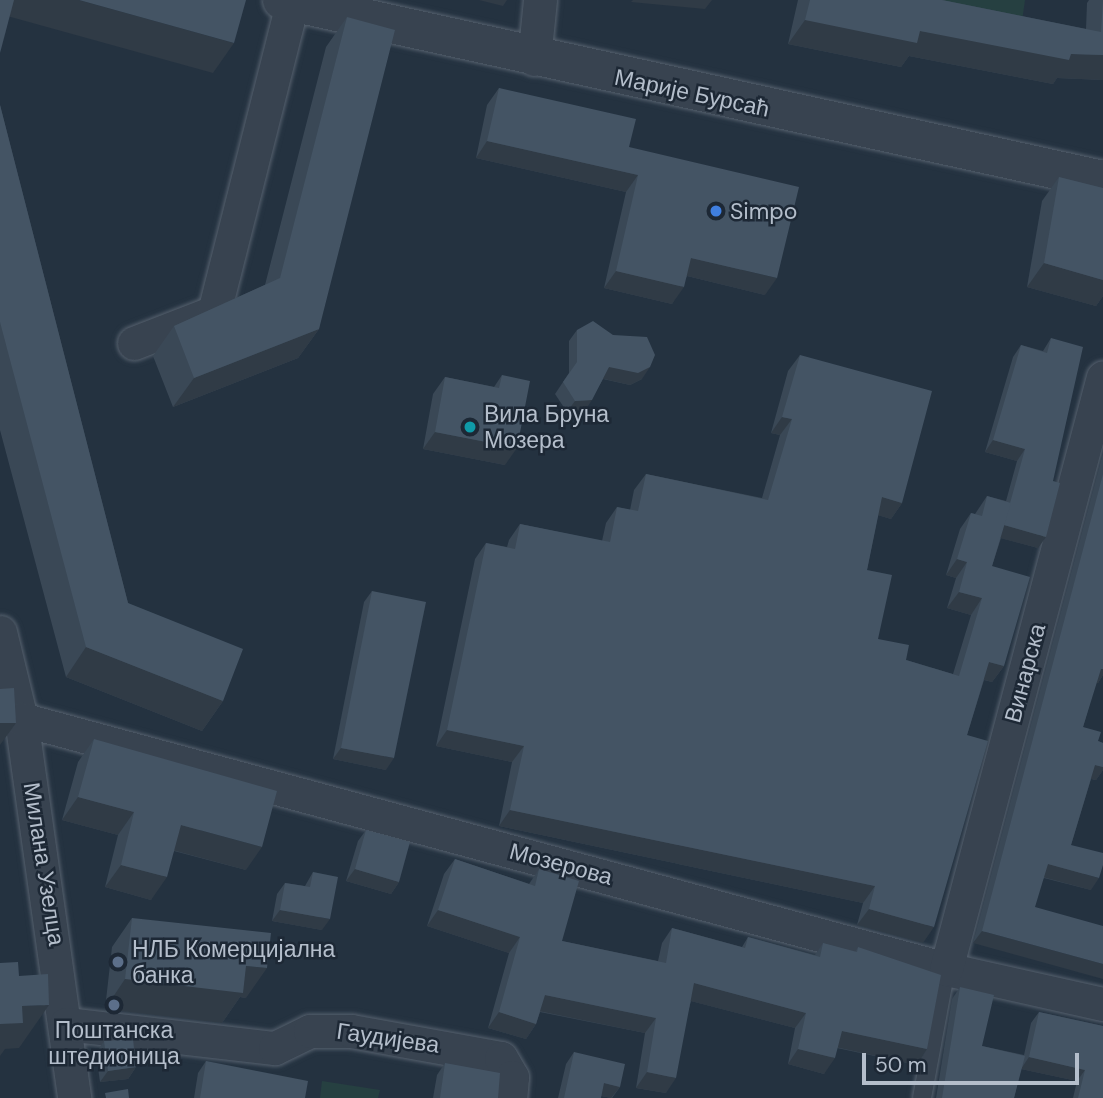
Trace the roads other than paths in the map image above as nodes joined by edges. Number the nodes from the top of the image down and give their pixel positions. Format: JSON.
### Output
{"nodes":[{"id":1,"x":540,"y":0,"type":"edge"},
{"id":2,"x":287,"y":1,"type":"edge"},
{"id":3,"x":534,"y":59,"type":"junction"},
{"id":4,"x":1103,"y":180,"type":"edge"},
{"id":5,"x":134,"y":343,"type":"dead end"},
{"id":6,"x":1103,"y":377,"type":"edge"},
{"id":7,"x":0,"y":632,"type":"edge"},
{"id":8,"x":21,"y":719,"type":"junction"},
{"id":9,"x":946,"y":969,"type":"junction"},
{"id":10,"x":1103,"y":1004,"type":"edge"},
{"id":11,"x":66,"y":1024,"type":"junction"},
{"id":12,"x":74,"y":1098,"type":"edge"},
{"id":13,"x":510,"y":1098,"type":"edge"},
{"id":14,"x":922,"y":1098,"type":"edge"}],
"edges":[{"from":1,"to":3,"type":"street"},
{"from":2,"to":3,"type":"street","name":"Марије Бурсаћ"},
{"from":2,"to":5,"type":"street"},
{"from":3,"to":4,"type":"street","name":"Марије Бурсаћ"},
{"from":6,"to":9,"type":"street","name":"Винарска"},
{"from":7,"to":8,"type":"street","name":"Милана Узелца"},
{"from":8,"to":9,"type":"street","name":"Мозерова"},
{"from":8,"to":11,"type":"street","name":"Милана Узелца"},
{"from":9,"to":10,"type":"street","name":"Мозерова"},
{"from":9,"to":14,"type":"lane"},
{"from":11,"to":12,"type":"street","name":"Милана Узелца"},
{"from":11,"to":13,"type":"street","name":"Гаудијева"}]}
